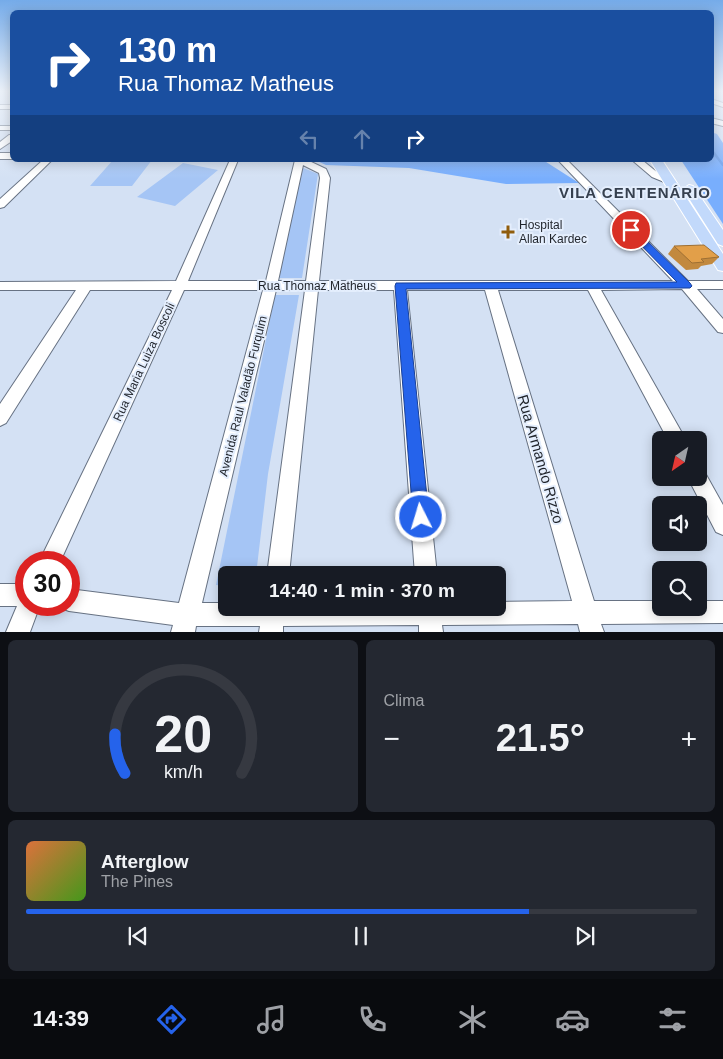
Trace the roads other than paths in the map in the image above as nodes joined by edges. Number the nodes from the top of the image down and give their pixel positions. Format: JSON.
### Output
{"nodes":[{"id":1,"x":46,"y":162,"type":"edge"},
{"id":2,"x":233,"y":162,"type":"edge"},
{"id":3,"x":299,"y":162,"type":"edge"},
{"id":4,"x":303,"y":162,"type":"edge"},
{"id":5,"x":564,"y":162,"type":"edge"},
{"id":6,"x":639,"y":162,"type":"edge"},
{"id":7,"x":657,"y":162,"type":"edge"},
{"id":8,"x":670,"y":162,"type":"edge"},
{"id":9,"x":670,"y":181,"type":"junction"},
{"id":10,"x":0,"y":204,"type":"edge"},
{"id":11,"x":723,"y":241,"type":"edge"},
{"id":12,"x":723,"y":266,"type":"edge"},
{"id":13,"x":0,"y":286,"type":"edge"},
{"id":14,"x":86,"y":286,"type":"junction"},
{"id":15,"x":180,"y":286,"type":"junction"},
{"id":16,"x":271,"y":286,"type":"junction"},
{"id":17,"x":312,"y":286,"type":"junction"},
{"id":18,"x":400,"y":286,"type":"junction"},
{"id":19,"x":490,"y":286,"type":"junction"},
{"id":20,"x":593,"y":286,"type":"junction"},
{"id":21,"x":686,"y":286,"type":"junction"},
{"id":22,"x":723,"y":286,"type":"edge"},
{"id":23,"x":723,"y":328,"type":"edge"},
{"id":24,"x":0,"y":418,"type":"edge"},
{"id":25,"x":672,"y":431,"type":"edge"},
{"id":26,"x":701,"y":486,"type":"edge"},
{"id":27,"x":723,"y":526,"type":"edge"},
{"id":28,"x":54,"y":551,"type":"edge"},
{"id":29,"x":279,"y":566,"type":"edge"},
{"id":30,"x":425,"y":566,"type":"edge"},
{"id":31,"x":0,"y":595,"type":"edge"},
{"id":32,"x":15,"y":595,"type":"edge"},
{"id":33,"x":80,"y":602,"type":"edge"},
{"id":34,"x":723,"y":612,"type":"edge"},
{"id":35,"x":25,"y":616,"type":"edge"},
{"id":36,"x":430,"y":617,"type":"edge"},
{"id":37,"x":273,"y":618,"type":"edge"},
{"id":38,"x":185,"y":623,"type":"edge"},
{"id":39,"x":589,"y":623,"type":"edge"},
{"id":40,"x":18,"y":632,"type":"edge"}],
"edges":[{"from":1,"to":10,"type":"street"},
{"from":2,"to":15,"type":"street","name":"Rua Maria Luiza Boscoli"},
{"from":3,"to":16,"type":"street","name":"Avenida Raul Valadão Furquim"},
{"from":4,"to":17,"type":"street","name":"Avenida Raul Valadão Furquim"},
{"from":5,"to":21,"type":"street"},
{"from":6,"to":9,"type":"street"},
{"from":7,"to":9,"type":"main road"},
{"from":8,"to":11,"type":"main road"},
{"from":9,"to":12,"type":"main road"},
{"from":13,"to":14,"type":"street","name":"Rua Thomaz Matheus"},
{"from":14,"to":15,"type":"street","name":"Rua Thomaz Matheus"},
{"from":14,"to":24,"type":"street"},
{"from":15,"to":16,"type":"street","name":"Rua Thomaz Matheus"},
{"from":15,"to":28,"type":"street","name":"Rua Maria Luiza Boscoli"},
{"from":16,"to":17,"type":"street","name":"Rua Thomaz Matheus"},
{"from":16,"to":38,"type":"street","name":"Avenida Raul Valadão Furquim"},
{"from":17,"to":18,"type":"street","name":"Rua Thomaz Matheus"},
{"from":17,"to":29,"type":"street","name":"Avenida Raul Valadão Furquim"},
{"from":18,"to":19,"type":"street","name":"Rua Thomaz Matheus"},
{"from":18,"to":30,"type":"street"},
{"from":19,"to":20,"type":"street","name":"Rua Thomaz Matheus"},
{"from":19,"to":39,"type":"street","name":"Rua Armando Rizzo"},
{"from":20,"to":21,"type":"street","name":"Rua Thomaz Matheus"},
{"from":20,"to":25,"type":"street"},
{"from":21,"to":22,"type":"street","name":"Rua Thomaz Matheus"},
{"from":21,"to":23,"type":"street"},
{"from":26,"to":27,"type":"street"},
{"from":31,"to":32,"type":"street"},
{"from":33,"to":38,"type":"street"},
{"from":34,"to":39,"type":"street"},
{"from":35,"to":40,"type":"street"},
{"from":36,"to":37,"type":"street"},
{"from":36,"to":39,"type":"street"},
{"from":37,"to":38,"type":"street"}]}
